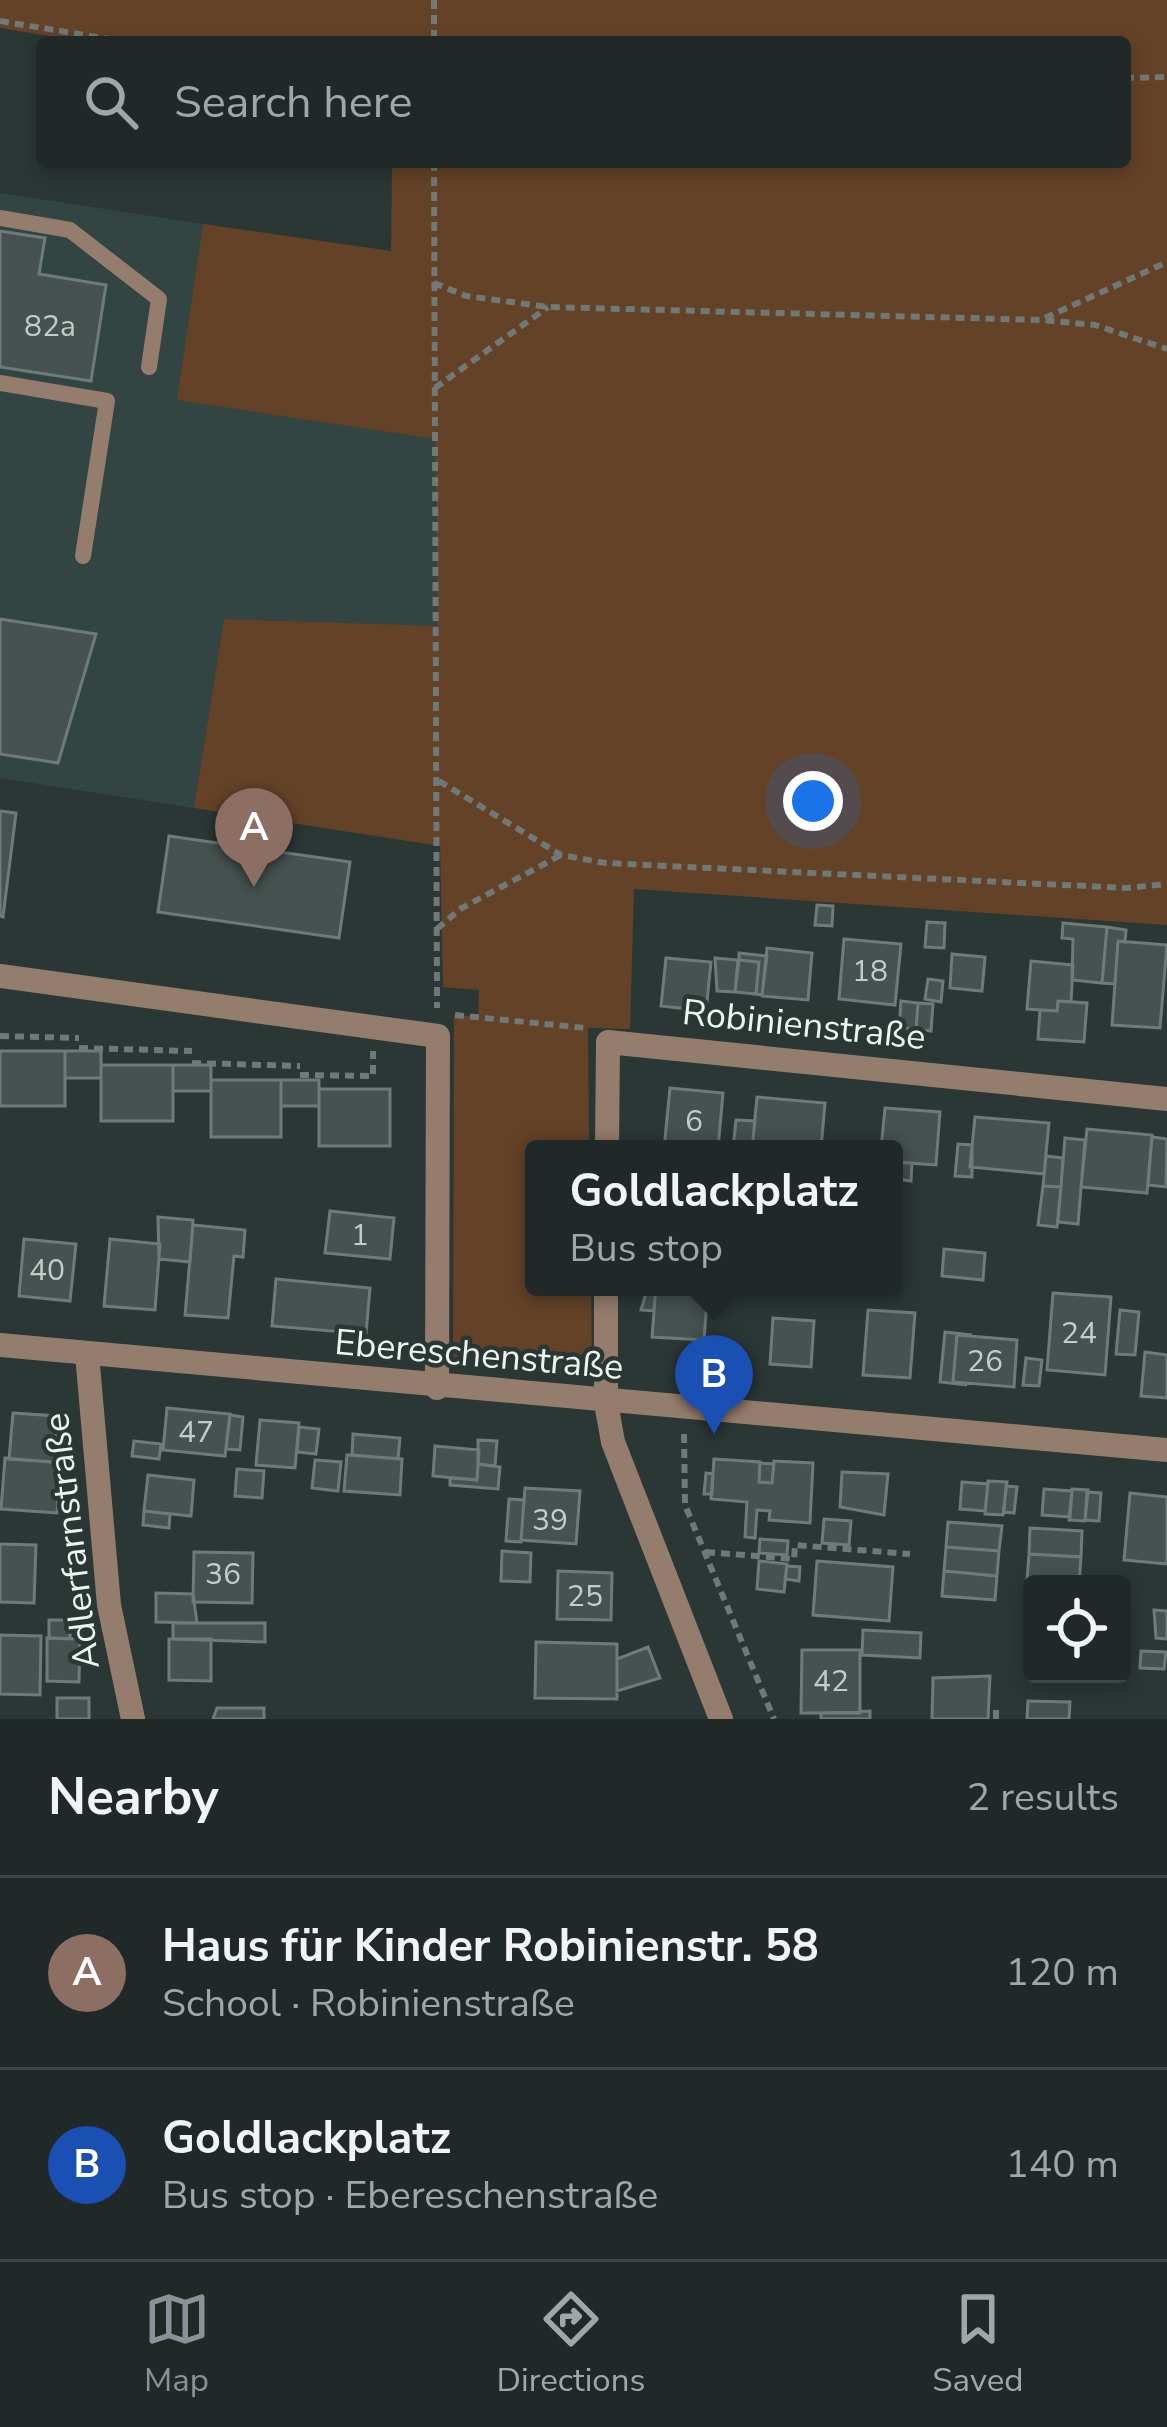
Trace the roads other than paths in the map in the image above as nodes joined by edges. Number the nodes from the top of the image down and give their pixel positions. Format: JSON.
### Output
{"nodes":[{"id":1,"x":0,"y":218,"type":"edge"},
{"id":2,"x":148,"y":367,"type":"dead end"},
{"id":3,"x":0,"y":383,"type":"edge"},
{"id":4,"x":83,"y":556,"type":"dead end"},
{"id":5,"x":0,"y":976,"type":"edge"},
{"id":6,"x":1167,"y":1099,"type":"edge"},
{"id":7,"x":607,"y":1140,"type":"edge"},
{"id":8,"x":606,"y":1296,"type":"edge"},
{"id":9,"x":0,"y":1345,"type":"edge"},
{"id":10,"x":88,"y":1354,"type":"junction"},
{"id":11,"x":437,"y":1388,"type":"junction"},
{"id":12,"x":606,"y":1402,"type":"junction"},
{"id":13,"x":1167,"y":1450,"type":"edge"},
{"id":14,"x":133,"y":1719,"type":"edge"},
{"id":15,"x":721,"y":1719,"type":"edge"}],
"edges":[{"from":1,"to":2,"type":"lane"},
{"from":3,"to":4,"type":"lane"},
{"from":5,"to":11,"type":"street"},
{"from":6,"to":7,"type":"street","name":"Robinienstraße"},
{"from":8,"to":12,"type":"street"},
{"from":9,"to":10,"type":"street","name":"Ebereschenstraße"},
{"from":10,"to":11,"type":"street","name":"Ebereschenstraße"},
{"from":10,"to":14,"type":"street","name":"Adlerfarnstraße"},
{"from":11,"to":12,"type":"street","name":"Ebereschenstraße"},
{"from":12,"to":13,"type":"street","name":"Ebereschenstraße"},
{"from":12,"to":15,"type":"street"}]}
